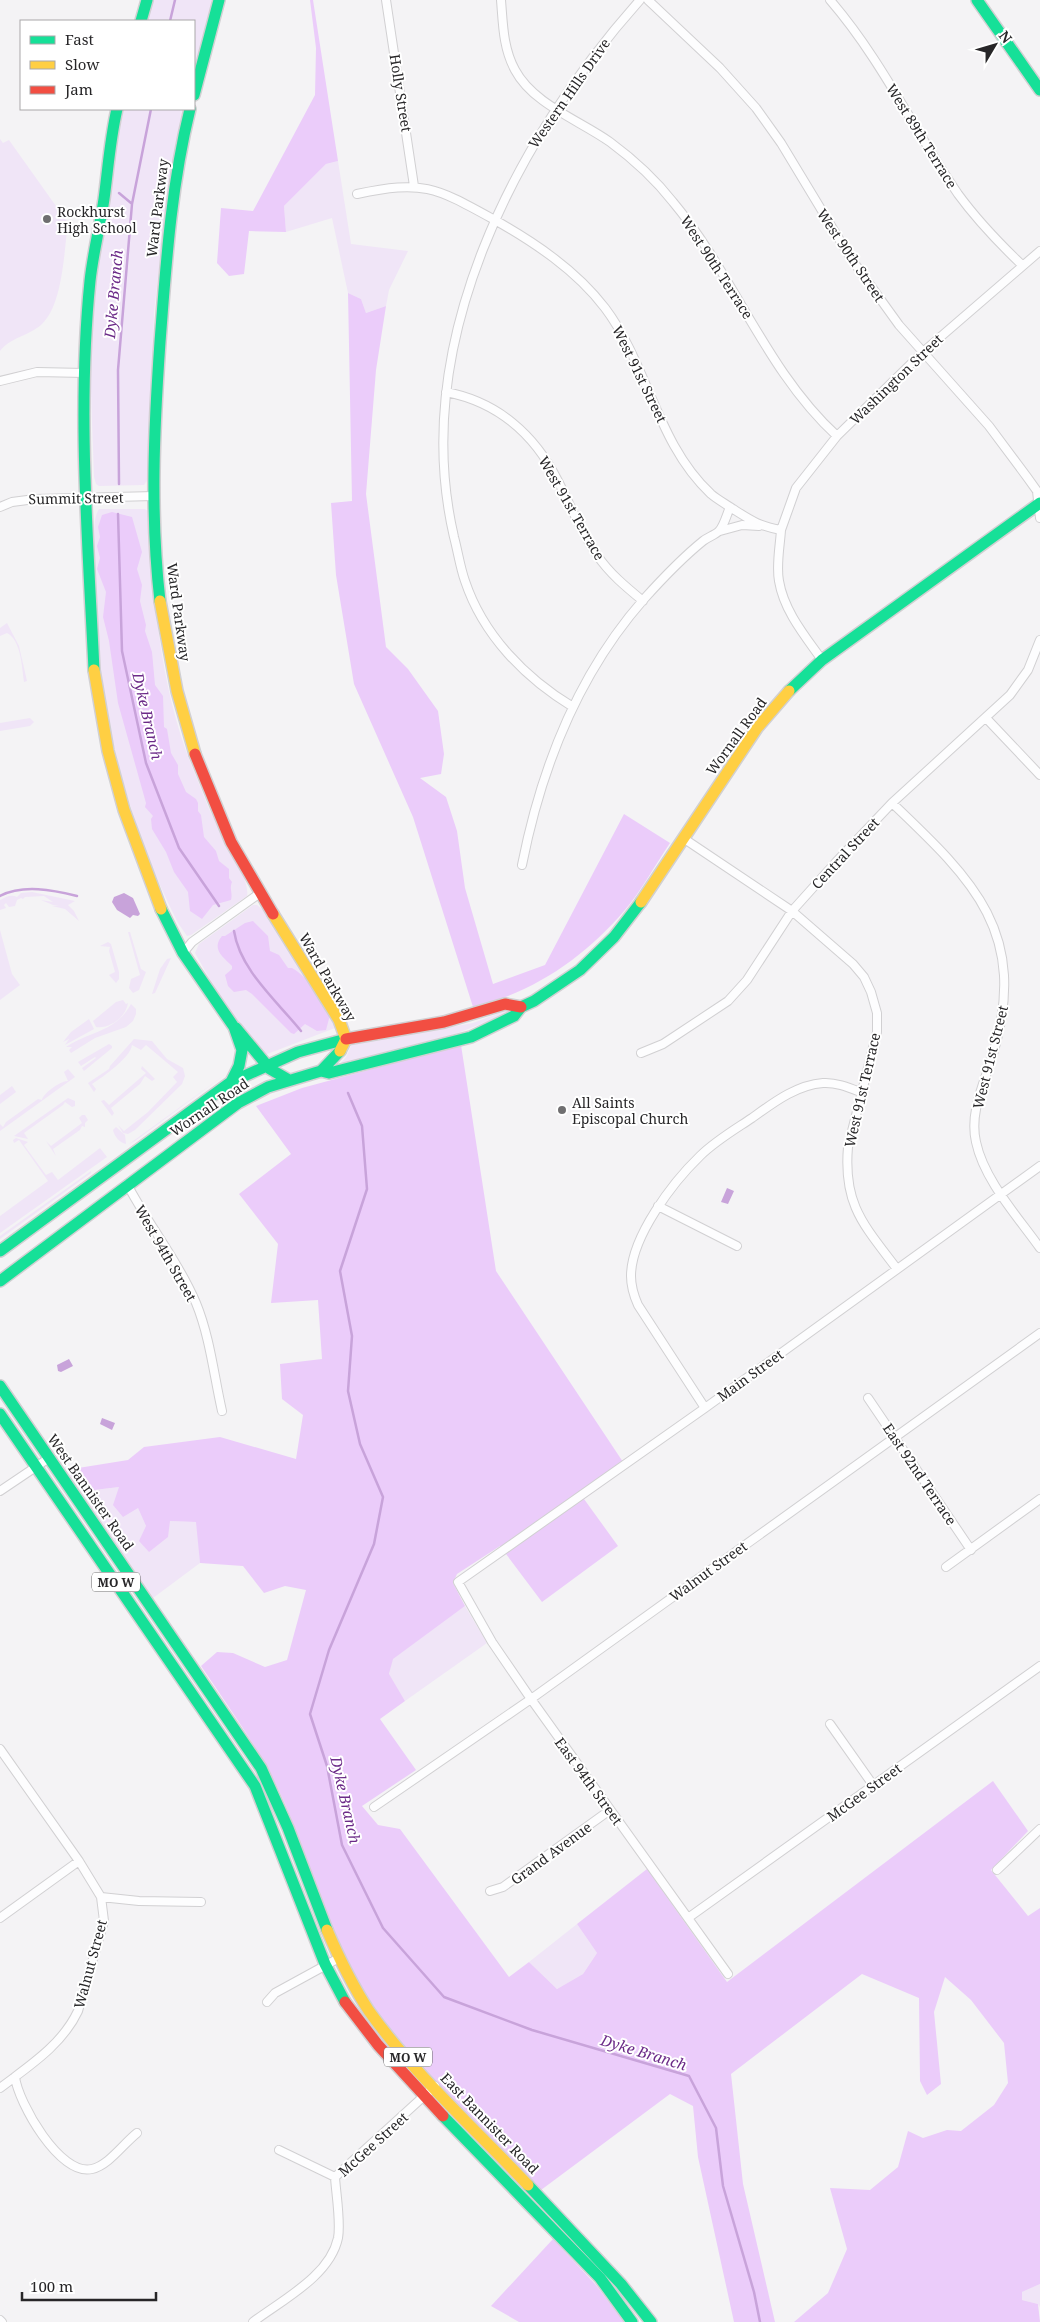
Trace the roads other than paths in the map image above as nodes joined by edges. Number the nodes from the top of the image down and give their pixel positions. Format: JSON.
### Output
{"nodes":[{"id":1,"x":147,"y":0,"type":"edge"},
{"id":2,"x":219,"y":0,"type":"edge"},
{"id":3,"x":386,"y":0,"type":"edge"},
{"id":4,"x":501,"y":0,"type":"edge"},
{"id":5,"x":640,"y":0,"type":"edge"},
{"id":6,"x":648,"y":0,"type":"edge"},
{"id":7,"x":830,"y":0,"type":"edge"},
{"id":8,"x":977,"y":0,"type":"edge"},
{"id":9,"x":141,"y":20,"type":"edge"},
{"id":10,"x":1040,"y":90,"type":"edge"},
{"id":11,"x":195,"y":91,"type":"edge"},
{"id":12,"x":556,"y":108,"type":"junction"},
{"id":13,"x":117,"y":110,"type":"edge"},
{"id":14,"x":190,"y":110,"type":"edge"},
{"id":15,"x":414,"y":186,"type":"junction"},
{"id":16,"x":357,"y":194,"type":"dead end"},
{"id":17,"x":494,"y":220,"type":"junction"},
{"id":18,"x":1040,"y":252,"type":"edge"},
{"id":19,"x":1022,"y":265,"type":"junction"},
{"id":20,"x":923,"y":352,"type":"junction"},
{"id":21,"x":85,"y":373,"type":"junction"},
{"id":22,"x":0,"y":382,"type":"edge"},
{"id":23,"x":446,"y":392,"type":"junction"},
{"id":24,"x":837,"y":436,"type":"junction"},
{"id":25,"x":154,"y":496,"type":"junction"},
{"id":26,"x":86,"y":498,"type":"junction"},
{"id":27,"x":1039,"y":504,"type":"edge"},
{"id":28,"x":0,"y":507,"type":"edge"},
{"id":29,"x":730,"y":507,"type":"junction"},
{"id":30,"x":1040,"y":518,"type":"edge"},
{"id":31,"x":760,"y":526,"type":"junction"},
{"id":32,"x":781,"y":530,"type":"junction"},
{"id":33,"x":720,"y":531,"type":"junction"},
{"id":34,"x":642,"y":601,"type":"junction"},
{"id":35,"x":1040,"y":640,"type":"edge"},
{"id":36,"x":822,"y":660,"type":"junction"},
{"id":37,"x":573,"y":707,"type":"junction"},
{"id":38,"x":986,"y":718,"type":"junction"},
{"id":39,"x":1040,"y":775,"type":"edge"},
{"id":40,"x":892,"y":803,"type":"junction"},
{"id":41,"x":684,"y":838,"type":"junction"},
{"id":42,"x":522,"y":865,"type":"dead end"},
{"id":43,"x":260,"y":893,"type":"junction"},
{"id":44,"x":792,"y":911,"type":"junction"},
{"id":45,"x":183,"y":953,"type":"junction"},
{"id":46,"x":522,"y":1006,"type":"junction"},
{"id":47,"x":234,"y":1027,"type":"junction"},
{"id":48,"x":346,"y":1039,"type":"junction"},
{"id":49,"x":641,"y":1053,"type":"dead end"},
{"id":50,"x":266,"y":1065,"type":"junction"},
{"id":51,"x":321,"y":1071,"type":"junction"},
{"id":52,"x":289,"y":1080,"type":"junction"},
{"id":53,"x":231,"y":1082,"type":"junction"},
{"id":54,"x":863,"y":1093,"type":"junction"},
{"id":55,"x":1040,"y":1166,"type":"edge"},
{"id":56,"x":127,"y":1184,"type":"junction"},
{"id":57,"x":1001,"y":1194,"type":"junction"},
{"id":58,"x":658,"y":1206,"type":"junction"},
{"id":59,"x":737,"y":1246,"type":"dead end"},
{"id":60,"x":1040,"y":1248,"type":"edge"},
{"id":61,"x":0,"y":1251,"type":"edge"},
{"id":62,"x":34,"y":1256,"type":"junction"},
{"id":63,"x":897,"y":1269,"type":"junction"},
{"id":64,"x":0,"y":1281,"type":"edge"},
{"id":65,"x":0,"y":1291,"type":"edge"},
{"id":66,"x":1040,"y":1332,"type":"edge"},
{"id":67,"x":0,"y":1386,"type":"edge"},
{"id":68,"x":868,"y":1398,"type":"dead end"},
{"id":69,"x":705,"y":1408,"type":"junction"},
{"id":70,"x":222,"y":1411,"type":"dead end"},
{"id":71,"x":0,"y":1414,"type":"edge"},
{"id":72,"x":895,"y":1436,"type":"junction"},
{"id":73,"x":50,"y":1458,"type":"junction"},
{"id":74,"x":37,"y":1467,"type":"junction"},
{"id":75,"x":0,"y":1491,"type":"edge"},
{"id":76,"x":1040,"y":1499,"type":"edge"},
{"id":77,"x":971,"y":1550,"type":"junction"},
{"id":78,"x":946,"y":1567,"type":"dead end"},
{"id":79,"x":458,"y":1582,"type":"joint"},
{"id":80,"x":1040,"y":1666,"type":"edge"},
{"id":81,"x":531,"y":1699,"type":"junction"},
{"id":82,"x":830,"y":1724,"type":"dead end"},
{"id":83,"x":244,"y":1739,"type":"joint"},
{"id":84,"x":0,"y":1749,"type":"edge"},
{"id":85,"x":873,"y":1784,"type":"junction"},
{"id":86,"x":374,"y":1807,"type":"dead end"},
{"id":87,"x":610,"y":1810,"type":"junction"},
{"id":88,"x":1040,"y":1829,"type":"edge"},
{"id":89,"x":79,"y":1861,"type":"junction"},
{"id":90,"x":997,"y":1870,"type":"dead end"},
{"id":91,"x":490,"y":1891,"type":"dead end"},
{"id":92,"x":101,"y":1897,"type":"junction"},
{"id":93,"x":201,"y":1902,"type":"dead end"},
{"id":94,"x":0,"y":1918,"type":"edge"},
{"id":95,"x":688,"y":1918,"type":"junction"},
{"id":96,"x":339,"y":1958,"type":"junction"},
{"id":97,"x":325,"y":1964,"type":"junction"},
{"id":98,"x":728,"y":1974,"type":"dead end"},
{"id":99,"x":267,"y":2002,"type":"dead end"},
{"id":100,"x":15,"y":2077,"type":"junction"},
{"id":101,"x":435,"y":2086,"type":"junction"},
{"id":102,"x":0,"y":2088,"type":"edge"},
{"id":103,"x":424,"y":2097,"type":"junction"},
{"id":104,"x":137,"y":2133,"type":"dead end"},
{"id":105,"x":279,"y":2150,"type":"dead end"},
{"id":106,"x":335,"y":2177,"type":"junction"},
{"id":107,"x":253,"y":2322,"type":"edge"},
{"id":108,"x":632,"y":2322,"type":"edge"},
{"id":109,"x":651,"y":2322,"type":"edge"}],
"edges":[{"from":1,"to":9,"type":"main road"},
{"from":2,"to":11,"type":"main road"},
{"from":3,"to":15,"type":"street","name":"Holly Street"},
{"from":4,"to":12,"type":"street","name":"West 90th Terrace"},
{"from":5,"to":12,"type":"street","name":"Western Hills Drive"},
{"from":6,"to":20,"type":"street","name":"West 90th Street"},
{"from":7,"to":19,"type":"street","name":"West 89th Terrace"},
{"from":8,"to":10,"type":"main road"},
{"from":12,"to":17,"type":"street","name":"Western Hills Drive"},
{"from":12,"to":24,"type":"street","name":"West 90th Terrace"},
{"from":13,"to":21,"type":"main road"},
{"from":14,"to":25,"type":"main road","name":"Ward Parkway"},
{"from":15,"to":16,"type":"street","name":"West 91st Street"},
{"from":15,"to":17,"type":"street","name":"West 91st Street"},
{"from":17,"to":23,"type":"street","name":"Western Hills Drive"},
{"from":17,"to":29,"type":"street","name":"West 91st Street"},
{"from":18,"to":19,"type":"street","name":"Washington Street"},
{"from":19,"to":20,"type":"street","name":"Washington Street"},
{"from":20,"to":24,"type":"street","name":"Washington Street"},
{"from":20,"to":27,"type":"street","name":"West 90th Street"},
{"from":21,"to":22,"type":"street"},
{"from":21,"to":26,"type":"main road"},
{"from":23,"to":34,"type":"street","name":"West 91st Terrace"},
{"from":23,"to":37,"type":"street","name":"Western Hills Drive"},
{"from":24,"to":32,"type":"street","name":"Washington Street"},
{"from":25,"to":26,"type":"street","name":"Summit Street"},
{"from":25,"to":43,"type":"main road","name":"Ward Parkway"},
{"from":26,"to":28,"type":"street","name":"Summit Street"},
{"from":26,"to":45,"type":"main road"},
{"from":27,"to":30,"type":"street","name":"West 90th Street"},
{"from":27,"to":36,"type":"main road","name":"Wornall Road"},
{"from":29,"to":31,"type":"street","name":"West 91st Street"},
{"from":29,"to":33,"type":"street"},
{"from":31,"to":32,"type":"street","name":"West 91st Street"},
{"from":31,"to":33,"type":"street"},
{"from":32,"to":36,"type":"street"},
{"from":33,"to":34,"type":"street"},
{"from":34,"to":37,"type":"street"},
{"from":35,"to":38,"type":"street","name":"Central Street"},
{"from":36,"to":41,"type":"main road","name":"Wornall Road"},
{"from":37,"to":42,"type":"street"},
{"from":38,"to":39,"type":"street"},
{"from":38,"to":40,"type":"street","name":"Central Street"},
{"from":40,"to":44,"type":"street","name":"Central Street"},
{"from":40,"to":57,"type":"street","name":"West 91st Street"},
{"from":41,"to":44,"type":"street","name":"West 91st Terrace"},
{"from":41,"to":46,"type":"main road","name":"Wornall Road"},
{"from":43,"to":45,"type":"street"},
{"from":43,"to":48,"type":"main road","name":"Ward Parkway"},
{"from":44,"to":49,"type":"street","name":"Central Street"},
{"from":44,"to":54,"type":"street","name":"West 91st Terrace"},
{"from":45,"to":47,"type":"main road"},
{"from":46,"to":48,"type":"main road","name":"Wornall Road"},
{"from":46,"to":51,"type":"main road","name":"Wornall Road"},
{"from":47,"to":50,"type":"main road"},
{"from":47,"to":53,"type":"main road"},
{"from":48,"to":50,"type":"main road","name":"Wornall Road"},
{"from":48,"to":51,"type":"main road","name":"Ward Parkway"},
{"from":50,"to":52,"type":"main road"},
{"from":50,"to":53,"type":"main road","name":"Wornall Road"},
{"from":51,"to":52,"type":"main road","name":"Wornall Road"},
{"from":52,"to":56,"type":"main road","name":"Wornall Road"},
{"from":53,"to":61,"type":"main road","name":"Wornall Road"},
{"from":54,"to":58,"type":"street"},
{"from":54,"to":63,"type":"street","name":"West 91st Terrace"},
{"from":55,"to":57,"type":"street","name":"Main Street"},
{"from":56,"to":62,"type":"main road","name":"Wornall Road"},
{"from":56,"to":70,"type":"street","name":"West 94th Street"},
{"from":57,"to":60,"type":"street","name":"West 91st Street"},
{"from":57,"to":63,"type":"street","name":"Main Street"},
{"from":58,"to":59,"type":"street"},
{"from":58,"to":69,"type":"street"},
{"from":62,"to":64,"type":"main road","name":"Wornall Road"},
{"from":62,"to":65,"type":"main road"},
{"from":63,"to":69,"type":"street","name":"Main Street"},
{"from":66,"to":72,"type":"street","name":"Walnut Street"},
{"from":67,"to":73,"type":"main road","name":"West Bannister Road","number":"MO W"},
{"from":68,"to":72,"type":"street","name":"East 92nd Terrace"},
{"from":69,"to":79,"type":"street","name":"Main Street"},
{"from":71,"to":74,"type":"main road","number":"MO W"},
{"from":72,"to":77,"type":"street","name":"East 92nd Terrace"},
{"from":72,"to":81,"type":"street","name":"Walnut Street"},
{"from":73,"to":74,"type":"street"},
{"from":73,"to":83,"type":"main road","name":"West Bannister Road","number":"MO W"},
{"from":74,"to":75,"type":"street"},
{"from":74,"to":97,"type":"main road","name":"East Bannister Road","number":"MO W"},
{"from":76,"to":77,"type":"street"},
{"from":77,"to":78,"type":"street"},
{"from":79,"to":81,"type":"street","name":"East 94th Street"},
{"from":80,"to":85,"type":"street","name":"McGee Street"},
{"from":81,"to":86,"type":"street","name":"Walnut Street"},
{"from":81,"to":87,"type":"street","name":"East 94th Street"},
{"from":82,"to":85,"type":"street"},
{"from":83,"to":96,"type":"main road","name":"East Bannister Road","number":"MO W"},
{"from":84,"to":89,"type":"street"},
{"from":85,"to":95,"type":"street","name":"McGee Street"},
{"from":87,"to":91,"type":"street","name":"Grand Avenue"},
{"from":87,"to":95,"type":"street","name":"East 94th Street"},
{"from":88,"to":90,"type":"street"},
{"from":89,"to":92,"type":"street"},
{"from":89,"to":94,"type":"street"},
{"from":92,"to":93,"type":"street"},
{"from":92,"to":100,"type":"street","name":"Walnut Street"},
{"from":95,"to":98,"type":"street","name":"East 94th Street"},
{"from":96,"to":97,"type":"street"},
{"from":96,"to":101,"type":"main road","name":"East Bannister Road","number":"MO W"},
{"from":97,"to":99,"type":"street"},
{"from":97,"to":103,"type":"main road","name":"East Bannister Road","number":"MO W"},
{"from":100,"to":102,"type":"street","name":"Walnut Street"},
{"from":100,"to":104,"type":"street"},
{"from":101,"to":103,"type":"street","name":"McGee Street"},
{"from":101,"to":109,"type":"main road","name":"East Bannister Road","number":"MO W"},
{"from":103,"to":106,"type":"street","name":"McGee Street"},
{"from":103,"to":108,"type":"main road","name":"East Bannister Road","number":"MO W"},
{"from":105,"to":106,"type":"street"},
{"from":106,"to":107,"type":"street","name":"McGee Street"}]}
